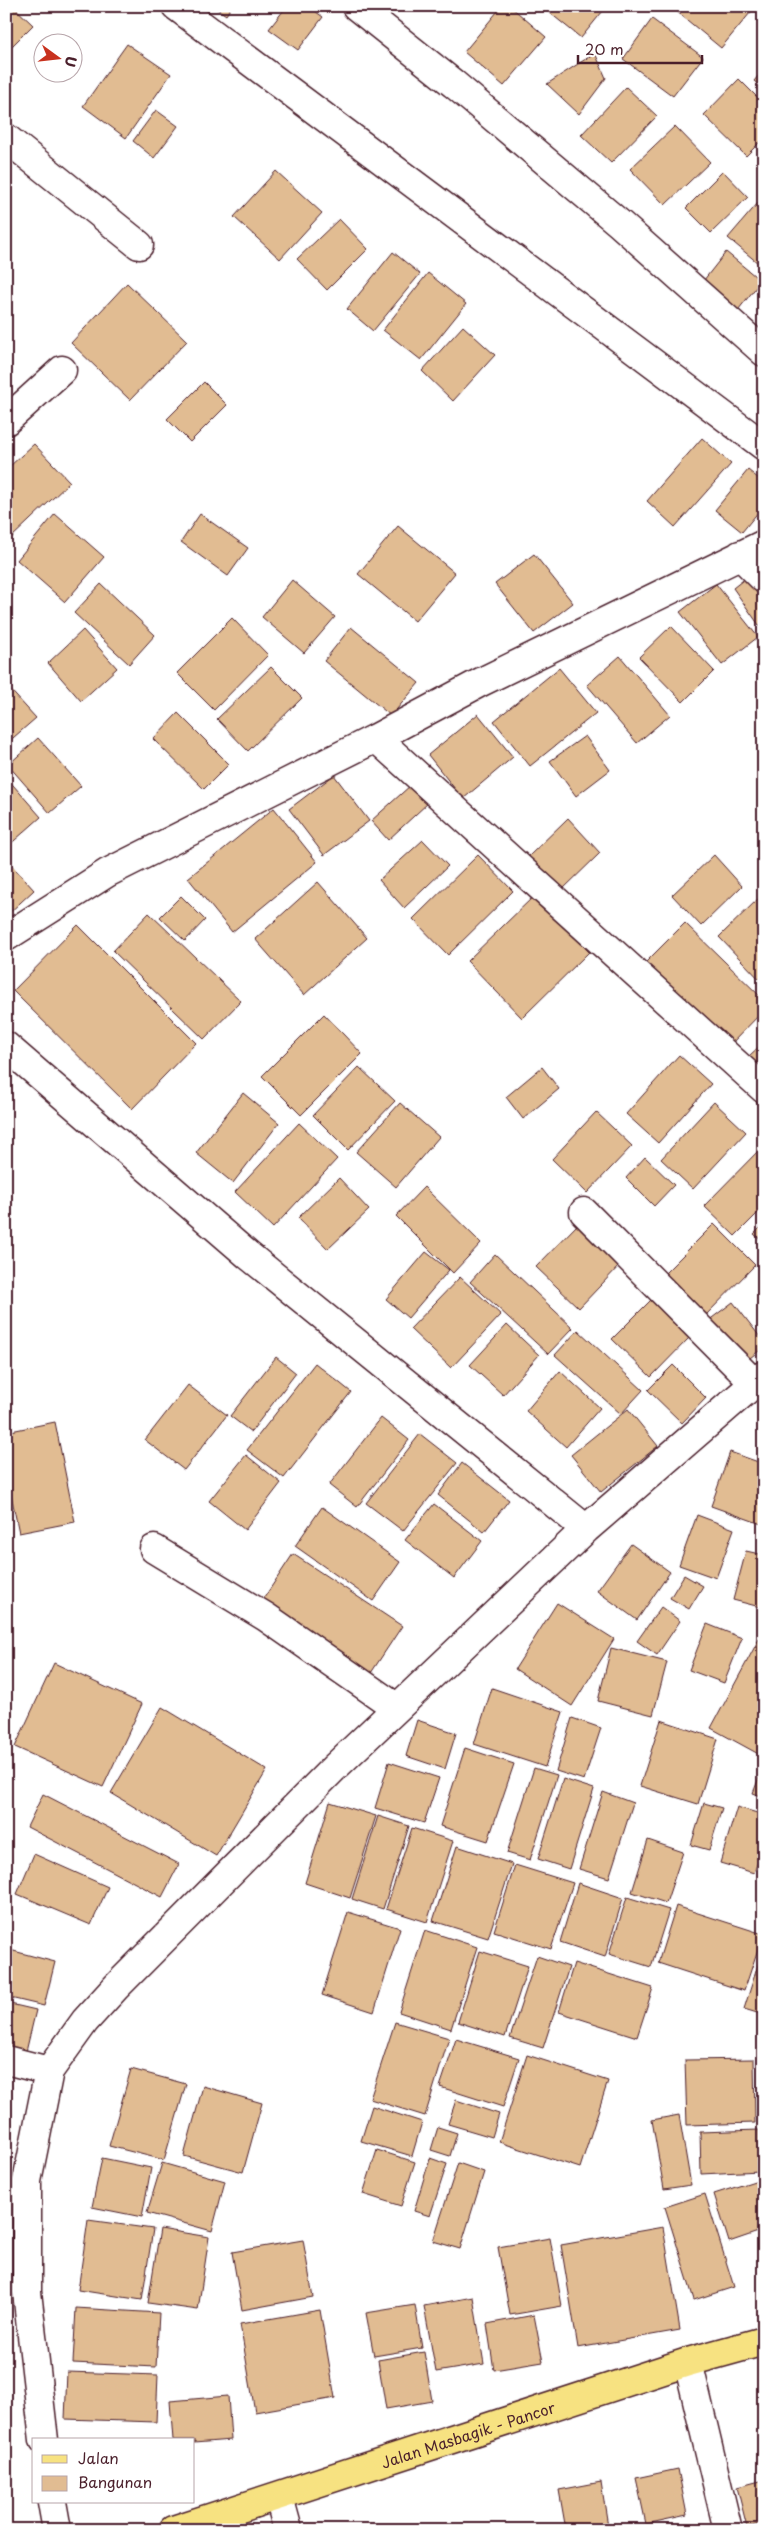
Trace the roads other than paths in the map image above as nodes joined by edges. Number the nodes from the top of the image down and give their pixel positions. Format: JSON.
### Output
{"nodes":[{"id":1,"x":176,"y":6,"type":"edge"},
{"id":2,"x":356,"y":6,"type":"edge"},
{"id":3,"x":6,"y":138,"type":"edge"},
{"id":4,"x":139,"y":245,"type":"dead end"},
{"id":5,"x":764,"y":352,"type":"edge"},
{"id":6,"x":62,"y":370,"type":"dead end"},
{"id":7,"x":6,"y":421,"type":"edge"},
{"id":8,"x":764,"y":446,"type":"edge"},
{"id":9,"x":752,"y":549,"type":"edge"},
{"id":10,"x":764,"y":578,"type":"edge"},
{"id":11,"x":376,"y":738,"type":"junction"},
{"id":12,"x":6,"y":937,"type":"edge"},
{"id":13,"x":6,"y":1046,"type":"edge"},
{"id":14,"x":764,"y":1089,"type":"edge"},
{"id":15,"x":584,"y":1212,"type":"dead end"},
{"id":16,"x":759,"y":1379,"type":"edge"},
{"id":17,"x":586,"y":1529,"type":"junction"},
{"id":18,"x":154,"y":1549,"type":"dead end"},
{"id":19,"x":397,"y":1708,"type":"junction"},
{"id":20,"x":6,"y":2060,"type":"edge"},
{"id":21,"x":50,"y":2071,"type":"junction"},
{"id":22,"x":16,"y":2293,"type":"edge"},
{"id":23,"x":764,"y":2341,"type":"edge"},
{"id":24,"x":688,"y":2362,"type":"junction"},
{"id":25,"x":44,"y":2438,"type":"edge"},
{"id":26,"x":279,"y":2497,"type":"junction"},
{"id":27,"x":52,"y":2504,"type":"edge"},
{"id":28,"x":57,"y":2530,"type":"edge"},
{"id":29,"x":174,"y":2530,"type":"edge"},
{"id":30,"x":288,"y":2530,"type":"edge"},
{"id":31,"x":728,"y":2530,"type":"edge"}],
"edges":[{"from":1,"to":8,"type":"street"},
{"from":2,"to":5,"type":"street"},
{"from":3,"to":4,"type":"street"},
{"from":6,"to":7,"type":"street"},
{"from":9,"to":10,"type":"street"},
{"from":9,"to":11,"type":"street"},
{"from":11,"to":12,"type":"street"},
{"from":11,"to":14,"type":"street"},
{"from":13,"to":17,"type":"street"},
{"from":15,"to":16,"type":"street"},
{"from":16,"to":17,"type":"street"},
{"from":17,"to":19,"type":"street"},
{"from":18,"to":19,"type":"street"},
{"from":19,"to":21,"type":"street"},
{"from":20,"to":21,"type":"street"},
{"from":21,"to":22,"type":"street"},
{"from":22,"to":25,"type":"street"},
{"from":23,"to":24,"type":"main road","name":"Jalan Masbagik - Pancor"},
{"from":24,"to":26,"type":"main road","name":"Jalan Masbagik - Pancor"},
{"from":24,"to":31,"type":"street"},
{"from":26,"to":29,"type":"main road","name":"Jalan Masbagik - Pancor"},
{"from":26,"to":30,"type":"street"},
{"from":27,"to":28,"type":"street"}]}
